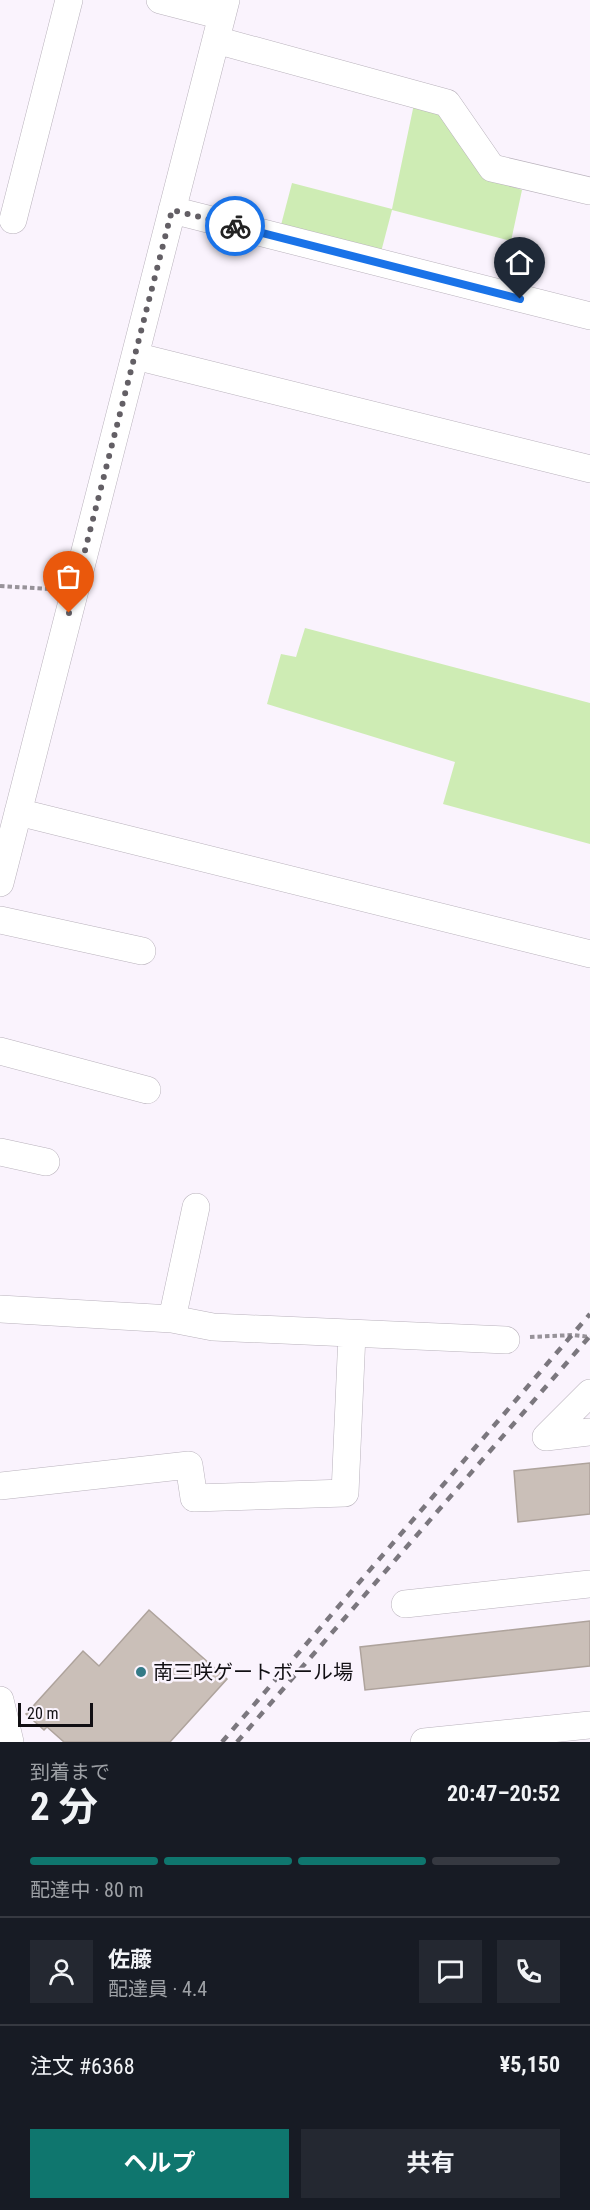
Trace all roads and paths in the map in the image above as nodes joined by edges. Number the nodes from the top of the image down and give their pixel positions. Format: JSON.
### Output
{"nodes":[{"id":1,"x":69,"y":0,"type":"edge"},
{"id":2,"x":160,"y":0,"type":"edge"},
{"id":3,"x":221,"y":19,"type":"edge"},
{"id":4,"x":11,"y":181,"type":"edge"},
{"id":5,"x":590,"y":191,"type":"edge"},
{"id":6,"x":172,"y":210,"type":"junction"},
{"id":7,"x":13,"y":220,"type":"dead end"},
{"id":8,"x":590,"y":316,"type":"edge"},
{"id":9,"x":135,"y":356,"type":"junction"},
{"id":10,"x":590,"y":469,"type":"edge"},
{"id":11,"x":0,"y":586,"type":"edge"},
{"id":12,"x":75,"y":591,"type":"junction"},
{"id":13,"x":18,"y":812,"type":"junction"},
{"id":14,"x":0,"y":883,"type":"edge"},
{"id":15,"x":0,"y":921,"type":"edge"},
{"id":16,"x":142,"y":951,"type":"dead end"},
{"id":17,"x":590,"y":954,"type":"edge"},
{"id":18,"x":0,"y":1051,"type":"edge"},
{"id":19,"x":147,"y":1090,"type":"dead end"},
{"id":20,"x":0,"y":1152,"type":"edge"},
{"id":21,"x":46,"y":1162,"type":"dead end"},
{"id":22,"x":196,"y":1207,"type":"dead end"},
{"id":23,"x":0,"y":1309,"type":"edge"},
{"id":24,"x":172,"y":1320,"type":"junction"},
{"id":25,"x":352,"y":1334,"type":"junction"},
{"id":26,"x":590,"y":1337,"type":"edge"},
{"id":27,"x":506,"y":1340,"type":"joint"},
{"id":28,"x":590,"y":1393,"type":"edge"},
{"id":29,"x":590,"y":1432,"type":"edge"},
{"id":30,"x":0,"y":1486,"type":"edge"},
{"id":31,"x":590,"y":1584,"type":"edge"},
{"id":32,"x":405,"y":1605,"type":"dead end"},
{"id":33,"x":0,"y":1700,"type":"edge"},
{"id":34,"x":590,"y":1725,"type":"edge"},
{"id":35,"x":10,"y":1742,"type":"edge"},
{"id":36,"x":424,"y":1742,"type":"edge"}],
"edges":[{"from":1,"to":4,"type":"street"},
{"from":2,"to":3,"type":"street"},
{"from":3,"to":5,"type":"street"},
{"from":3,"to":6,"type":"street"},
{"from":4,"to":7,"type":"street"},
{"from":6,"to":8,"type":"street"},
{"from":6,"to":9,"type":"street"},
{"from":9,"to":10,"type":"street"},
{"from":9,"to":12,"type":"street"},
{"from":11,"to":12,"type":"path"},
{"from":12,"to":13,"type":"street"},
{"from":13,"to":14,"type":"street"},
{"from":13,"to":17,"type":"street"},
{"from":15,"to":16,"type":"street"},
{"from":18,"to":19,"type":"street"},
{"from":20,"to":21,"type":"street"},
{"from":22,"to":24,"type":"street"},
{"from":23,"to":24,"type":"street"},
{"from":24,"to":25,"type":"street"},
{"from":25,"to":27,"type":"street"},
{"from":25,"to":30,"type":"street"},
{"from":26,"to":27,"type":"path"},
{"from":28,"to":29,"type":"street"},
{"from":31,"to":32,"type":"street"},
{"from":33,"to":35,"type":"street"},
{"from":34,"to":36,"type":"street"}]}
